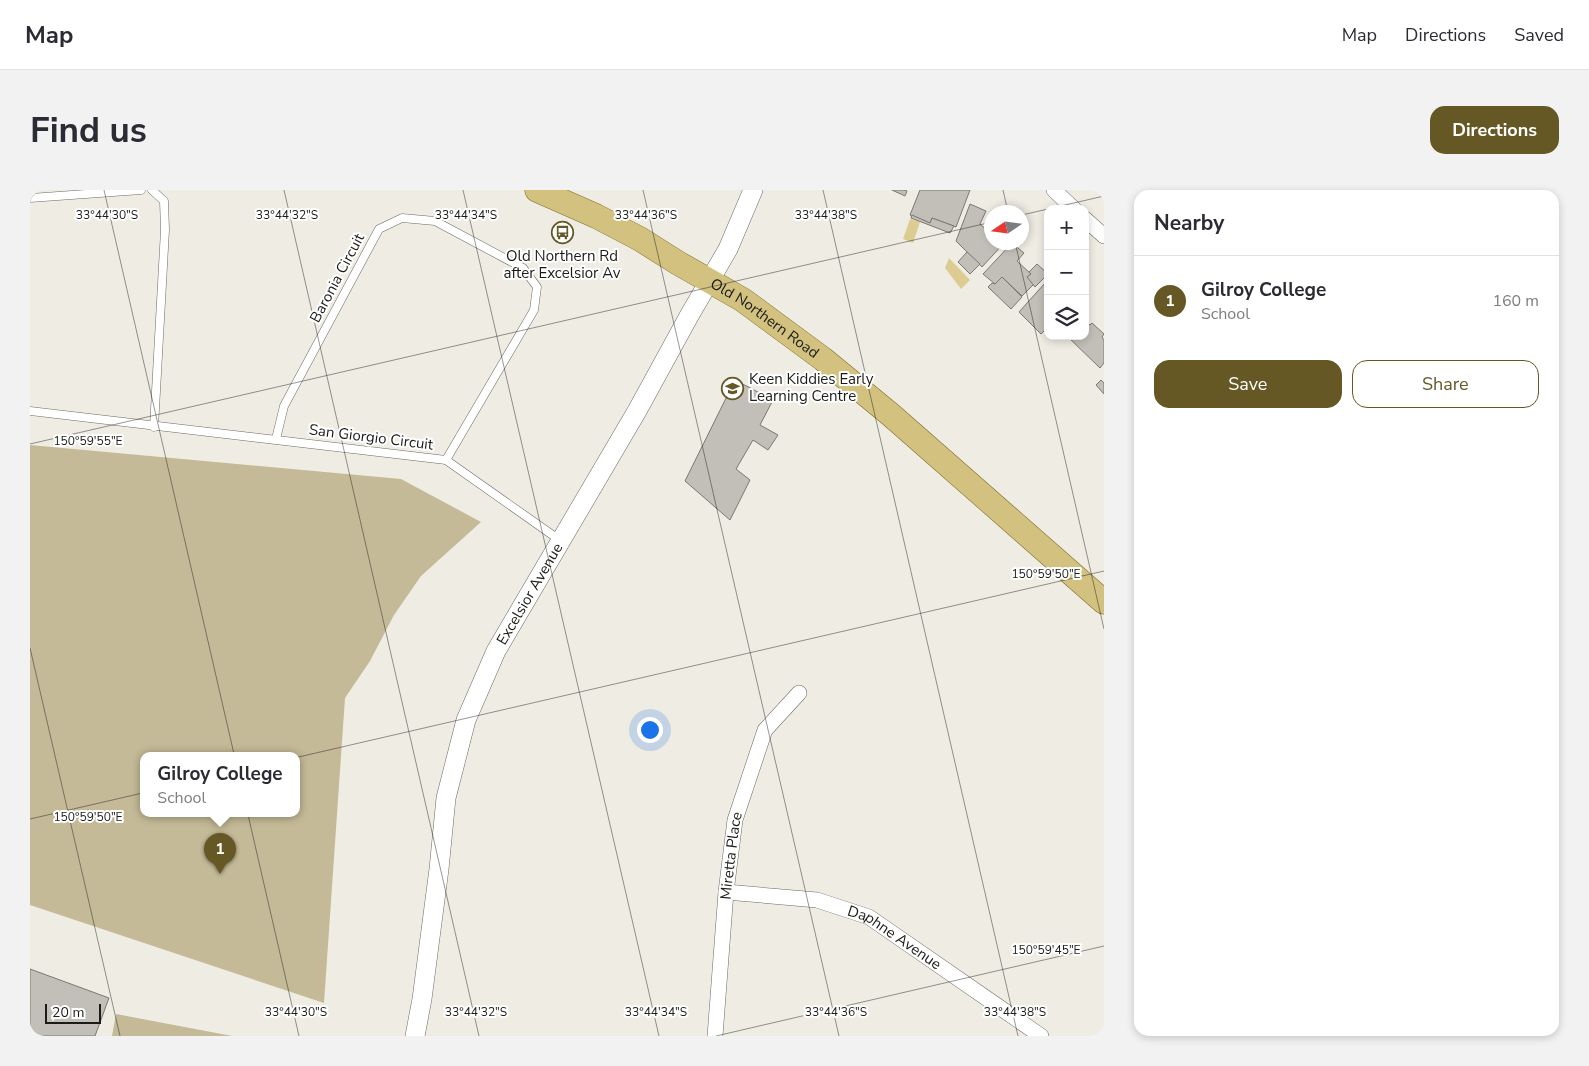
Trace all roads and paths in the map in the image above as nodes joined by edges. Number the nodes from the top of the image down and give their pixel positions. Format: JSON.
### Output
{"nodes":[{"id":1,"x":141,"y":190,"type":"edge"},
{"id":2,"x":152,"y":190,"type":"edge"},
{"id":3,"x":537,"y":190,"type":"edge"},
{"id":4,"x":753,"y":190,"type":"edge"},
{"id":5,"x":1054,"y":190,"type":"edge"},
{"id":6,"x":30,"y":198,"type":"edge"},
{"id":7,"x":1070,"y":205,"type":"edge"},
{"id":8,"x":1089,"y":223,"type":"edge"},
{"id":9,"x":1104,"y":236,"type":"edge"},
{"id":10,"x":710,"y":281,"type":"junction"},
{"id":11,"x":30,"y":412,"type":"edge"},
{"id":12,"x":154,"y":427,"type":"junction"},
{"id":13,"x":276,"y":439,"type":"junction"},
{"id":14,"x":446,"y":460,"type":"junction"},
{"id":15,"x":561,"y":541,"type":"junction"},
{"id":16,"x":1104,"y":602,"type":"edge"},
{"id":17,"x":799,"y":693,"type":"dead end"},
{"id":18,"x":726,"y":892,"type":"junction"},
{"id":19,"x":415,"y":1036,"type":"edge"},
{"id":20,"x":715,"y":1036,"type":"edge"},
{"id":21,"x":1041,"y":1036,"type":"edge"}],
"edges":[{"from":1,"to":6,"type":"lane"},
{"from":2,"to":12,"type":"lane"},
{"from":3,"to":10,"type":"main road","name":"Old Northern Road"},
{"from":4,"to":10,"type":"street","name":"Excelsior Avenue"},
{"from":5,"to":7,"type":"street"},
{"from":8,"to":9,"type":"street"},
{"from":10,"to":15,"type":"street","name":"Excelsior Avenue"},
{"from":10,"to":16,"type":"main road","name":"Old Northern Road"},
{"from":11,"to":12,"type":"lane","name":"San Giorgio Circuit"},
{"from":12,"to":13,"type":"lane","name":"San Giorgio Circuit"},
{"from":13,"to":14,"type":"lane","name":"San Giorgio Circuit"},
{"from":13,"to":14,"type":"lane","name":"Baronia Circuit"},
{"from":14,"to":15,"type":"lane","name":"San Giorgio Circuit"},
{"from":15,"to":19,"type":"street","name":"Excelsior Avenue"},
{"from":17,"to":18,"type":"street","name":"Miretta Place"},
{"from":18,"to":20,"type":"street","name":"Miretta Place"},
{"from":18,"to":21,"type":"street","name":"Daphne Avenue"}]}
